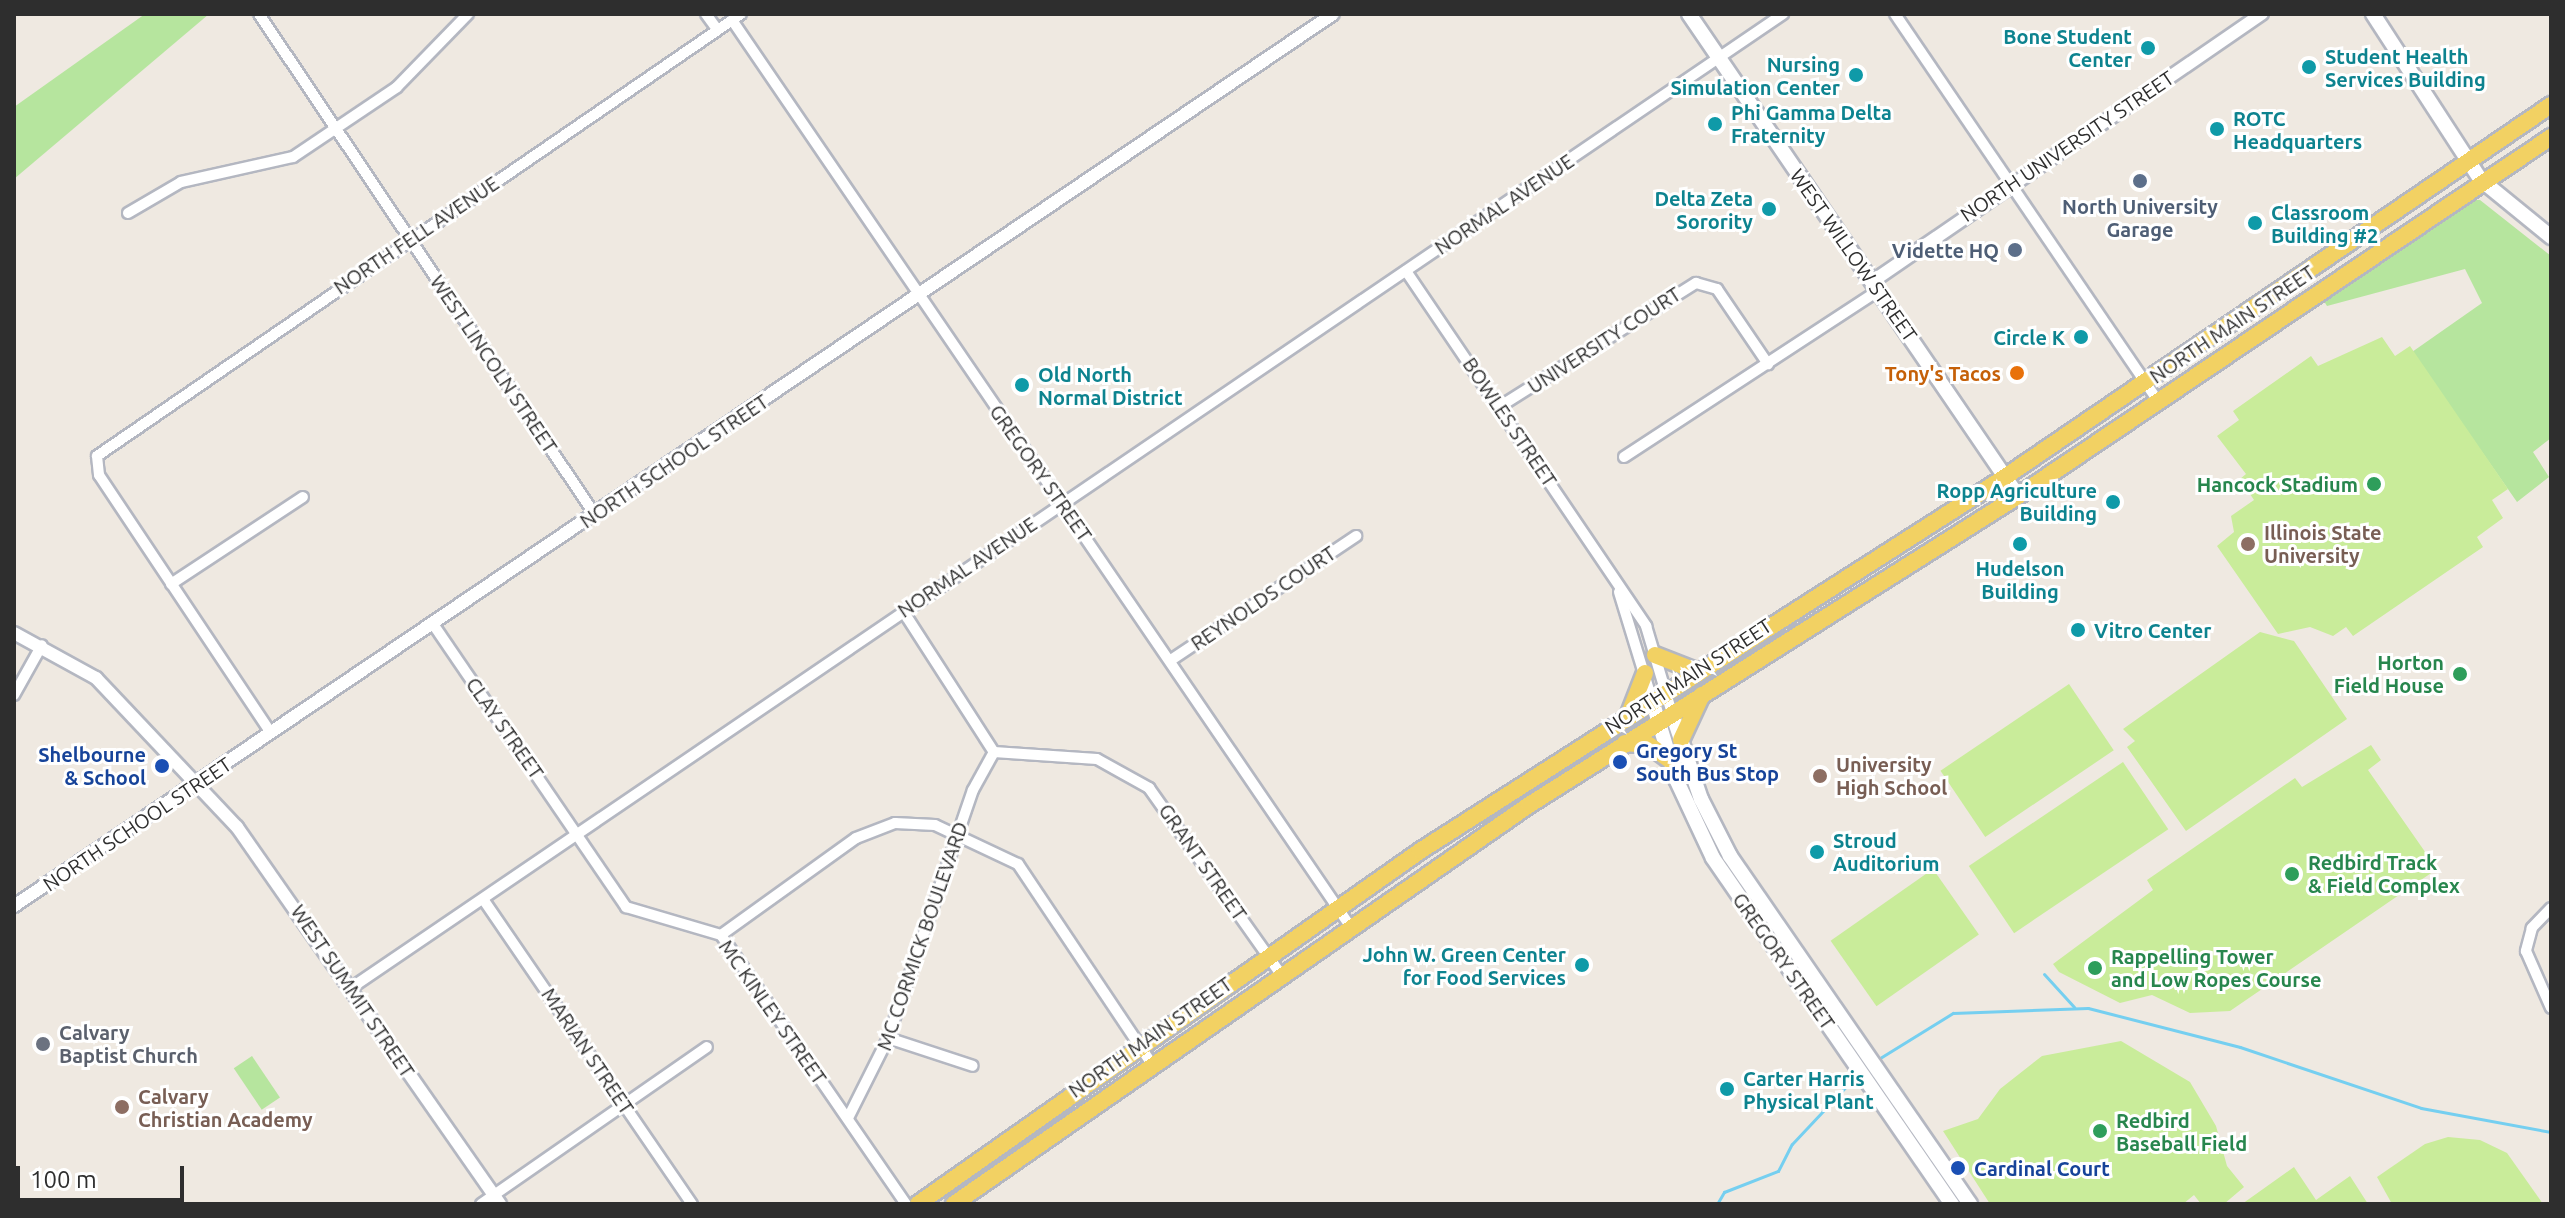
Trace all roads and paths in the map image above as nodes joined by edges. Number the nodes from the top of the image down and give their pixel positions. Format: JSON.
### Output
{"nodes":[{"id":1,"x":259,"y":14,"type":"edge"},
{"id":2,"x":467,"y":14,"type":"edge"},
{"id":3,"x":706,"y":14,"type":"edge"},
{"id":4,"x":1333,"y":14,"type":"edge"},
{"id":5,"x":1689,"y":14,"type":"edge"},
{"id":6,"x":1783,"y":14,"type":"edge"},
{"id":7,"x":1895,"y":14,"type":"edge"},
{"id":8,"x":2262,"y":14,"type":"edge"},
{"id":9,"x":2373,"y":14,"type":"edge"},
{"id":10,"x":736,"y":17,"type":"edge"},
{"id":11,"x":717,"y":29,"type":"junction"},
{"id":12,"x":1718,"y":59,"type":"junction"},
{"id":13,"x":2551,"y":105,"type":"edge"},
{"id":14,"x":336,"y":130,"type":"junction"},
{"id":15,"x":2551,"y":137,"type":"edge"},
{"id":16,"x":2468,"y":162,"type":"junction"},
{"id":17,"x":2480,"y":179,"type":"junction"},
{"id":18,"x":2012,"y":184,"type":"junction"},
{"id":19,"x":128,"y":213,"type":"dead end"},
{"id":20,"x":2551,"y":237,"type":"edge"},
{"id":21,"x":410,"y":238,"type":"junction"},
{"id":22,"x":1406,"y":271,"type":"junction"},
{"id":23,"x":1876,"y":286,"type":"junction"},
{"id":24,"x":920,"y":295,"type":"junction"},
{"id":25,"x":1768,"y":364,"type":"junction"},
{"id":26,"x":2145,"y":382,"type":"junction"},
{"id":27,"x":2158,"y":401,"type":"junction"},
{"id":28,"x":1499,"y":407,"type":"junction"},
{"id":29,"x":1624,"y":457,"type":"dead end"},
{"id":30,"x":2005,"y":477,"type":"junction"},
{"id":31,"x":2018,"y":496,"type":"junction"},
{"id":32,"x":303,"y":497,"type":"dead end"},
{"id":33,"x":1063,"y":502,"type":"junction"},
{"id":34,"x":595,"y":515,"type":"junction"},
{"id":35,"x":1356,"y":536,"type":"dead end"},
{"id":36,"x":1614,"y":575,"type":"junction"},
{"id":37,"x":171,"y":584,"type":"junction"},
{"id":38,"x":903,"y":611,"type":"junction"},
{"id":39,"x":433,"y":624,"type":"junction"},
{"id":40,"x":14,"y":633,"type":"edge"},
{"id":41,"x":42,"y":645,"type":"junction"},
{"id":42,"x":1655,"y":655,"type":"junction"},
{"id":43,"x":1171,"y":660,"type":"junction"},
{"id":44,"x":1696,"y":671,"type":"junction"},
{"id":45,"x":1645,"y":673,"type":"junction"},
{"id":46,"x":1703,"y":693,"type":"junction"},
{"id":47,"x":14,"y":695,"type":"edge"},
{"id":48,"x":1659,"y":695,"type":"junction"},
{"id":49,"x":1629,"y":714,"type":"junction"},
{"id":50,"x":1666,"y":717,"type":"junction"},
{"id":51,"x":271,"y":733,"type":"junction"},
{"id":52,"x":1681,"y":740,"type":"junction"},
{"id":53,"x":1625,"y":743,"type":"junction"},
{"id":54,"x":994,"y":752,"type":"junction"},
{"id":55,"x":1670,"y":760,"type":"junction"},
{"id":56,"x":196,"y":785,"type":"junction"},
{"id":57,"x":577,"y":833,"type":"junction"},
{"id":58,"x":958,"y":834,"type":"junction"},
{"id":59,"x":483,"y":899,"type":"junction"},
{"id":60,"x":14,"y":906,"type":"edge"},
{"id":61,"x":1337,"y":907,"type":"junction"},
{"id":62,"x":2551,"y":908,"type":"edge"},
{"id":63,"x":1350,"y":926,"type":"junction"},
{"id":64,"x":721,"y":935,"type":"junction"},
{"id":65,"x":1269,"y":955,"type":"junction"},
{"id":66,"x":1280,"y":973,"type":"junction"},
{"id":67,"x":351,"y":988,"type":"junction"},
{"id":68,"x":2551,"y":1008,"type":"edge"},
{"id":69,"x":888,"y":1038,"type":"junction"},
{"id":70,"x":1142,"y":1042,"type":"junction"},
{"id":71,"x":707,"y":1047,"type":"dead end"},
{"id":72,"x":1150,"y":1061,"type":"junction"},
{"id":73,"x":973,"y":1066,"type":"dead end"},
{"id":74,"x":625,"y":1105,"type":"junction"},
{"id":75,"x":848,"y":1118,"type":"junction"},
{"id":76,"x":497,"y":1200,"type":"edge"},
{"id":77,"x":481,"y":1204,"type":"edge"},
{"id":78,"x":692,"y":1204,"type":"edge"},
{"id":79,"x":906,"y":1204,"type":"edge"},
{"id":80,"x":918,"y":1204,"type":"edge"},
{"id":81,"x":954,"y":1204,"type":"edge"},
{"id":82,"x":1952,"y":1204,"type":"edge"},
{"id":83,"x":1970,"y":1204,"type":"edge"}],
"edges":[{"from":1,"to":14,"type":"street","name":"WEST LINCOLN STREET"},
{"from":2,"to":14,"type":"street"},
{"from":3,"to":11,"type":"street"},
{"from":4,"to":24,"type":"street","name":"NORTH SCHOOL STREET"},
{"from":5,"to":12,"type":"main road","name":"WEST WILLOW STREET"},
{"from":6,"to":12,"type":"street","name":"NORMAL AVENUE"},
{"from":7,"to":18,"type":"street"},
{"from":8,"to":18,"type":"street","name":"NORTH UNIVERSITY STREET"},
{"from":9,"to":16,"type":"main road"},
{"from":10,"to":11,"type":"street","name":"NORTH FELL AVENUE"},
{"from":10,"to":24,"type":"street","name":"GREGORY STREET"},
{"from":11,"to":21,"type":"street","name":"NORTH FELL AVENUE"},
{"from":12,"to":22,"type":"street","name":"NORMAL AVENUE"},
{"from":12,"to":23,"type":"main road","name":"WEST WILLOW STREET"},
{"from":13,"to":16,"type":"main road","name":"NORTH MAIN STREET"},
{"from":14,"to":19,"type":"street"},
{"from":14,"to":21,"type":"street","name":"WEST LINCOLN STREET"},
{"from":15,"to":17,"type":"main road","name":"NORTH MAIN STREET"},
{"from":16,"to":17,"type":"main road"},
{"from":16,"to":26,"type":"main road","name":"NORTH MAIN STREET"},
{"from":17,"to":20,"type":"main road"},
{"from":17,"to":27,"type":"main road","name":"NORTH MAIN STREET"},
{"from":18,"to":23,"type":"street","name":"NORTH UNIVERSITY STREET"},
{"from":18,"to":26,"type":"street"},
{"from":21,"to":34,"type":"street","name":"WEST LINCOLN STREET"},
{"from":21,"to":37,"type":"street","name":"NORTH FELL AVENUE"},
{"from":22,"to":28,"type":"street","name":"BOWLES STREET"},
{"from":22,"to":33,"type":"street","name":"NORMAL AVENUE"},
{"from":23,"to":25,"type":"street","name":"NORTH UNIVERSITY STREET"},
{"from":23,"to":30,"type":"main road","name":"WEST WILLOW STREET"},
{"from":24,"to":33,"type":"street","name":"GREGORY STREET"},
{"from":24,"to":34,"type":"street","name":"NORTH SCHOOL STREET"},
{"from":25,"to":28,"type":"street","name":"UNIVERSITY COURT"},
{"from":25,"to":29,"type":"street","name":"NORTH UNIVERSITY STREET"},
{"from":26,"to":27,"type":"street"},
{"from":26,"to":30,"type":"main road","name":"NORTH MAIN STREET"},
{"from":27,"to":31,"type":"main road","name":"NORTH MAIN STREET"},
{"from":28,"to":36,"type":"street","name":"BOWLES STREET"},
{"from":30,"to":31,"type":"main road","name":"WEST WILLOW STREET"},
{"from":30,"to":44,"type":"main road","name":"NORTH MAIN STREET"},
{"from":31,"to":46,"type":"main road","name":"NORTH MAIN STREET"},
{"from":32,"to":37,"type":"street"},
{"from":33,"to":38,"type":"street","name":"NORMAL AVENUE"},
{"from":33,"to":43,"type":"street","name":"GREGORY STREET"},
{"from":34,"to":39,"type":"street","name":"NORTH SCHOOL STREET"},
{"from":35,"to":43,"type":"street","name":"REYNOLDS COURT"},
{"from":36,"to":42,"type":"street","name":"BOWLES STREET"},
{"from":36,"to":45,"type":"street","name":"BOWLES STREET"},
{"from":37,"to":51,"type":"street"},
{"from":38,"to":54,"type":"street"},
{"from":38,"to":57,"type":"street","name":"NORMAL AVENUE"},
{"from":39,"to":51,"type":"street","name":"NORTH SCHOOL STREET"},
{"from":39,"to":57,"type":"street","name":"CLAY STREET"},
{"from":40,"to":41,"type":"street","name":"WEST SUMMIT STREET"},
{"from":41,"to":47,"type":"street"},
{"from":41,"to":56,"type":"street","name":"WEST SUMMIT STREET"},
{"from":42,"to":44,"type":"main road"},
{"from":42,"to":48,"type":"street","name":"BOWLES STREET"},
{"from":43,"to":61,"type":"street","name":"GREGORY STREET"},
{"from":44,"to":48,"type":"main road","name":"NORTH MAIN STREET"},
{"from":45,"to":48,"type":"street","name":"BOWLES STREET"},
{"from":45,"to":49,"type":"main road"},
{"from":46,"to":50,"type":"main road","name":"NORTH MAIN STREET"},
{"from":46,"to":52,"type":"main road"},
{"from":48,"to":49,"type":"main road","name":"NORTH MAIN STREET"},
{"from":48,"to":50,"type":"main road","name":"GREGORY STREET"},
{"from":49,"to":61,"type":"main road","name":"NORTH MAIN STREET"},
{"from":50,"to":52,"type":"main road","name":"GREGORY STREET"},
{"from":50,"to":53,"type":"main road","name":"NORTH MAIN STREET"},
{"from":50,"to":55,"type":"main road","name":"GREGORY STREET"},
{"from":51,"to":56,"type":"street","name":"NORTH SCHOOL STREET"},
{"from":52,"to":83,"type":"main road","name":"GREGORY STREET"},
{"from":53,"to":55,"type":"main road"},
{"from":53,"to":63,"type":"main road","name":"NORTH MAIN STREET"},
{"from":54,"to":58,"type":"street","name":"MC CORMICK BOULEVARD"},
{"from":54,"to":65,"type":"street","name":"GRANT STREET"},
{"from":55,"to":82,"type":"main road","name":"GREGORY STREET"},
{"from":56,"to":60,"type":"street","name":"NORTH SCHOOL STREET"},
{"from":56,"to":67,"type":"street","name":"WEST SUMMIT STREET"},
{"from":57,"to":59,"type":"street","name":"NORMAL AVENUE"},
{"from":57,"to":64,"type":"street","name":"MC KINLEY STREET"},
{"from":58,"to":64,"type":"street"},
{"from":58,"to":69,"type":"street","name":"MC CORMICK BOULEVARD"},
{"from":58,"to":70,"type":"street"},
{"from":59,"to":67,"type":"street","name":"NORMAL AVENUE"},
{"from":59,"to":74,"type":"street","name":"MARIAN STREET"},
{"from":61,"to":63,"type":"street","name":"GREGORY STREET"},
{"from":61,"to":65,"type":"main road","name":"NORTH MAIN STREET"},
{"from":62,"to":68,"type":"street"},
{"from":63,"to":66,"type":"main road","name":"NORTH MAIN STREET"},
{"from":64,"to":75,"type":"street","name":"MC KINLEY STREET"},
{"from":65,"to":66,"type":"street","name":"GRANT STREET"},
{"from":65,"to":70,"type":"main road","name":"NORTH MAIN STREET"},
{"from":66,"to":72,"type":"main road","name":"NORTH MAIN STREET"},
{"from":67,"to":76,"type":"street","name":"WEST SUMMIT STREET"},
{"from":69,"to":73,"type":"street"},
{"from":69,"to":75,"type":"street","name":"MC CORMICK BOULEVARD"},
{"from":70,"to":72,"type":"street"},
{"from":70,"to":80,"type":"main road","name":"NORTH MAIN STREET"},
{"from":71,"to":74,"type":"street"},
{"from":72,"to":81,"type":"main road","name":"NORTH MAIN STREET"},
{"from":74,"to":76,"type":"street"},
{"from":74,"to":78,"type":"street","name":"MARIAN STREET"},
{"from":75,"to":79,"type":"street","name":"MC KINLEY STREET"},
{"from":76,"to":77,"type":"street"}]}
